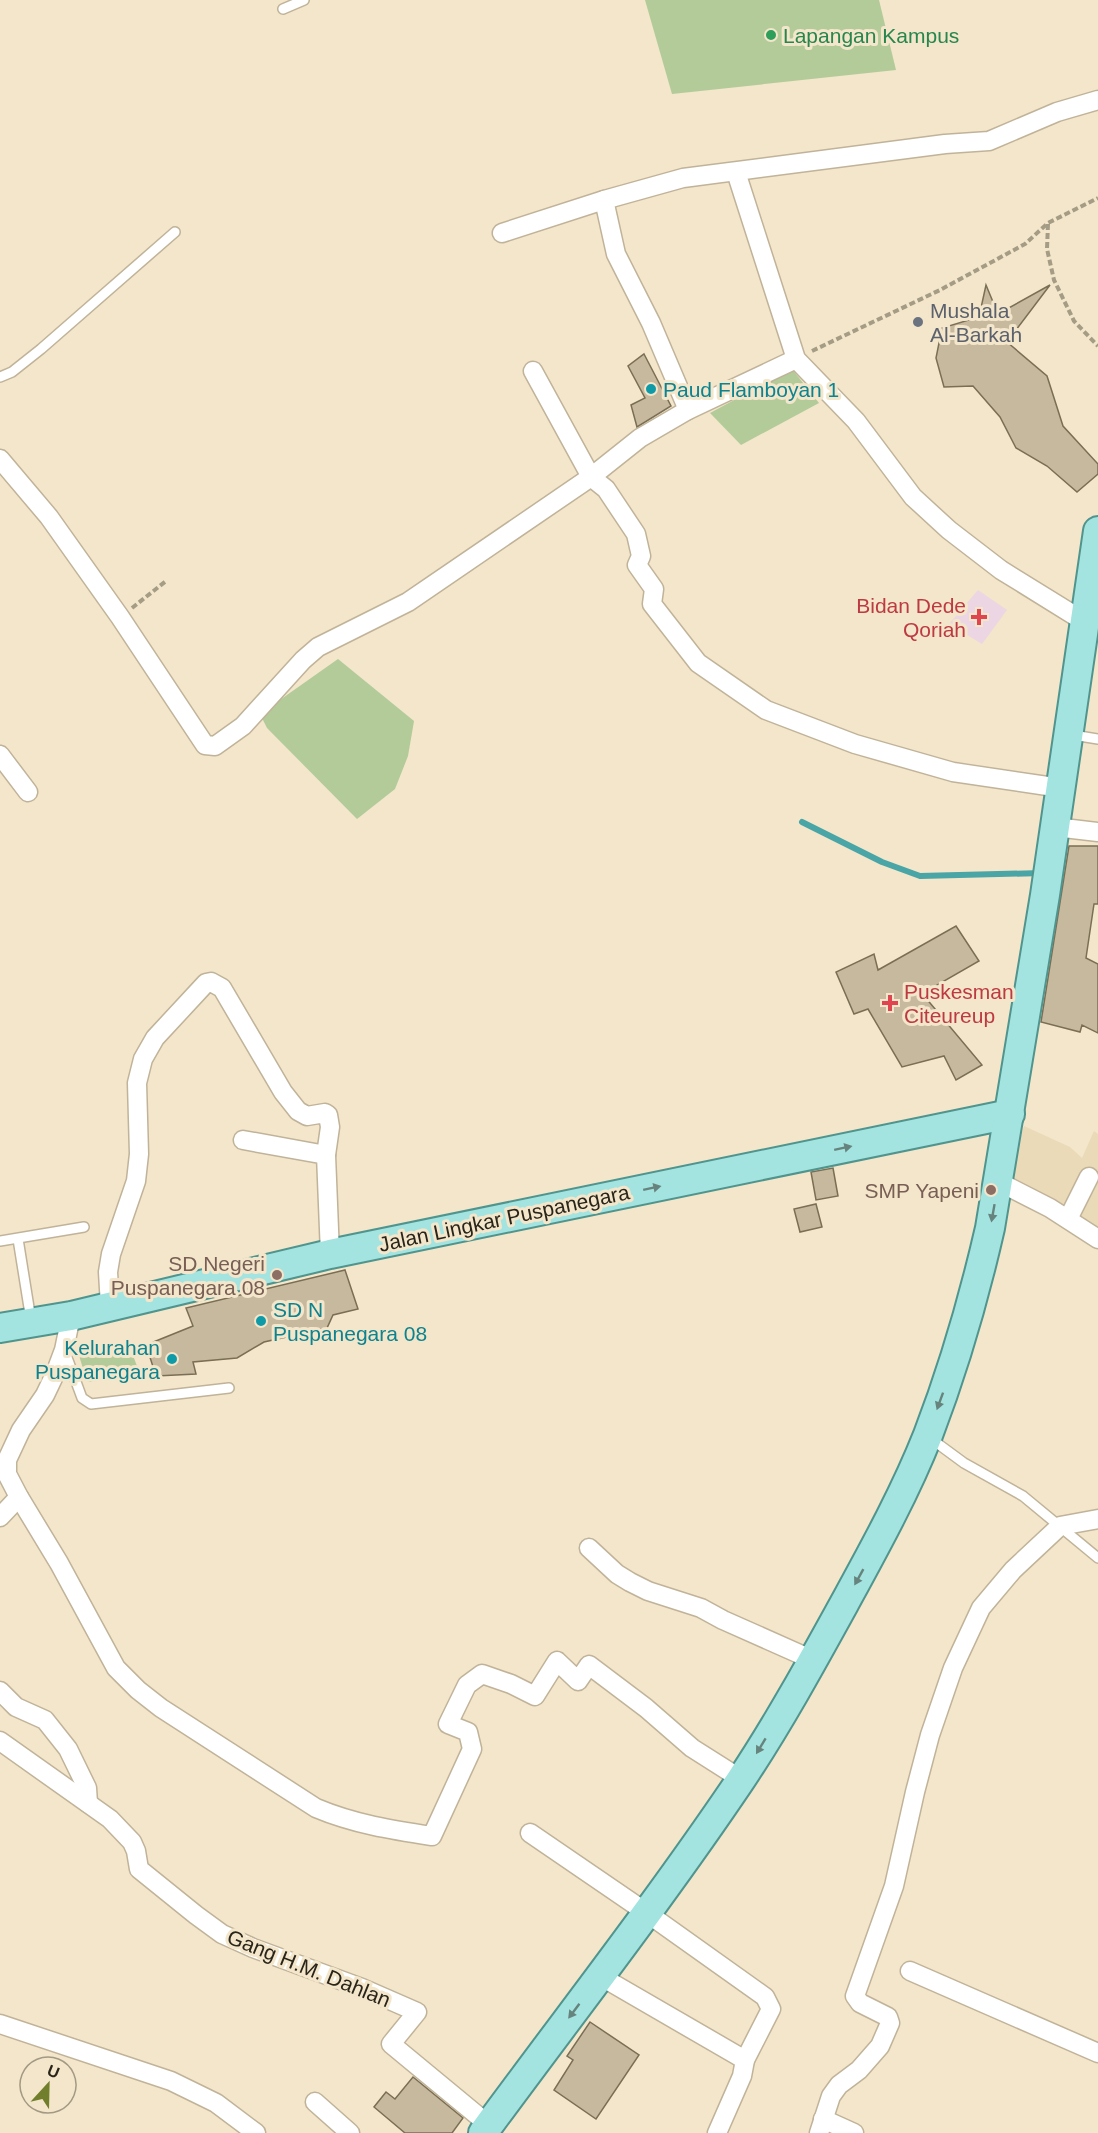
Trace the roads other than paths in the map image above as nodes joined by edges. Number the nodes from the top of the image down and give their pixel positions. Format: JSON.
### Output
{"nodes":[{"id":1,"x":304,"y":0,"type":"edge"},
{"id":2,"x":283,"y":9,"type":"dead end"},
{"id":3,"x":1098,"y":100,"type":"edge"},
{"id":4,"x":736,"y":172,"type":"junction"},
{"id":5,"x":604,"y":200,"type":"junction"},
{"id":6,"x":175,"y":232,"type":"dead end"},
{"id":7,"x":502,"y":233,"type":"dead end"},
{"id":8,"x":796,"y":359,"type":"junction"},
{"id":9,"x":533,"y":371,"type":"dead end"},
{"id":10,"x":0,"y":377,"type":"edge"},
{"id":11,"x":688,"y":410,"type":"junction"},
{"id":12,"x":0,"y":459,"type":"edge"},
{"id":13,"x":591,"y":477,"type":"junction"},
{"id":14,"x":1098,"y":531,"type":"edge"},
{"id":15,"x":1085,"y":622,"type":"junction"},
{"id":16,"x":1067,"y":734,"type":"junction"},
{"id":17,"x":1098,"y":739,"type":"edge"},
{"id":18,"x":0,"y":755,"type":"edge"},
{"id":19,"x":1061,"y":788,"type":"junction"},
{"id":20,"x":28,"y":792,"type":"dead end"},
{"id":21,"x":1098,"y":832,"type":"edge"},
{"id":22,"x":1054,"y":833,"type":"junction"},
{"id":23,"x":1010,"y":1114,"type":"junction"},
{"id":24,"x":243,"y":1140,"type":"dead end"},
{"id":25,"x":326,"y":1155,"type":"junction"},
{"id":26,"x":1089,"y":1178,"type":"dead end"},
{"id":27,"x":999,"y":1182,"type":"junction"},
{"id":28,"x":1068,"y":1220,"type":"junction"},
{"id":29,"x":84,"y":1227,"type":"dead end"},
{"id":30,"x":18,"y":1239,"type":"junction"},
{"id":31,"x":1098,"y":1239,"type":"edge"},
{"id":32,"x":0,"y":1241,"type":"edge"},
{"id":33,"x":330,"y":1254,"type":"junction"},
{"id":34,"x":110,"y":1306,"type":"junction"},
{"id":35,"x":71,"y":1316,"type":"junction"},
{"id":36,"x":32,"y":1322,"type":"junction"},
{"id":37,"x":0,"y":1328,"type":"edge"},
{"id":38,"x":64,"y":1350,"type":"junction"},
{"id":39,"x":229,"y":1388,"type":"dead end"},
{"id":40,"x":21,"y":1430,"type":"junction"},
{"id":41,"x":927,"y":1436,"type":"junction"},
{"id":42,"x":0,"y":1447,"type":"edge"},
{"id":43,"x":19,"y":1497,"type":"junction"},
{"id":44,"x":0,"y":1516,"type":"edge"},
{"id":45,"x":1098,"y":1519,"type":"edge"},
{"id":46,"x":1060,"y":1526,"type":"junction"},
{"id":47,"x":589,"y":1548,"type":"dead end"},
{"id":48,"x":1098,"y":1558,"type":"edge"},
{"id":49,"x":813,"y":1660,"type":"junction"},
{"id":50,"x":0,"y":1691,"type":"edge"},
{"id":51,"x":0,"y":1741,"type":"edge"},
{"id":52,"x":741,"y":1779,"type":"junction"},
{"id":53,"x":88,"y":1803,"type":"junction"},
{"id":54,"x":530,"y":1833,"type":"dead end"},
{"id":55,"x":646,"y":1913,"type":"junction"},
{"id":56,"x":910,"y":1971,"type":"dead end"},
{"id":57,"x":600,"y":1976,"type":"junction"},
{"id":58,"x":0,"y":2024,"type":"edge"},
{"id":59,"x":1098,"y":2053,"type":"edge"},
{"id":60,"x":745,"y":2060,"type":"junction"},
{"id":61,"x":315,"y":2102,"type":"dead end"},
{"id":62,"x":821,"y":2126,"type":"edge"},
{"id":63,"x":486,"y":2129,"type":"edge"},
{"id":64,"x":256,"y":2133,"type":"edge"},
{"id":65,"x":350,"y":2133,"type":"edge"},
{"id":66,"x":717,"y":2133,"type":"edge"},
{"id":67,"x":854,"y":2133,"type":"edge"}],
"edges":[{"from":1,"to":2,"type":"lane"},
{"from":3,"to":4,"type":"street"},
{"from":4,"to":5,"type":"street"},
{"from":4,"to":8,"type":"street"},
{"from":5,"to":7,"type":"street"},
{"from":5,"to":11,"type":"street"},
{"from":6,"to":10,"type":"lane"},
{"from":8,"to":11,"type":"street"},
{"from":8,"to":15,"type":"street"},
{"from":9,"to":13,"type":"street"},
{"from":11,"to":13,"type":"street"},
{"from":12,"to":13,"type":"street"},
{"from":13,"to":19,"type":"street"},
{"from":14,"to":15,"type":"main road"},
{"from":15,"to":16,"type":"main road"},
{"from":16,"to":17,"type":"lane"},
{"from":16,"to":19,"type":"main road"},
{"from":18,"to":20,"type":"street"},
{"from":19,"to":22,"type":"main road"},
{"from":21,"to":22,"type":"street"},
{"from":22,"to":23,"type":"main road"},
{"from":23,"to":27,"type":"main road"},
{"from":33,"to":23,"type":"main road","name":"Jalan Lingkar Puspanegara","one_way":true},
{"from":24,"to":25,"type":"street"},
{"from":25,"to":33,"type":"street"},
{"from":25,"to":34,"type":"street"},
{"from":26,"to":28,"type":"street"},
{"from":27,"to":28,"type":"street"},
{"from":27,"to":41,"type":"main road","one_way":true},
{"from":28,"to":31,"type":"street"},
{"from":29,"to":30,"type":"lane"},
{"from":30,"to":32,"type":"lane"},
{"from":30,"to":36,"type":"lane"},
{"from":33,"to":34,"type":"main road","name":"Jalan Lingkar Puspanegara"},
{"from":34,"to":35,"type":"main road","name":"Jalan Lingkar Puspanegara"},
{"from":35,"to":36,"type":"main road","name":"Jalan Lingkar Puspanegara"},
{"from":35,"to":38,"type":"street"},
{"from":36,"to":37,"type":"main road","name":"Jalan Lingkar Puspanegara"},
{"from":38,"to":39,"type":"lane"},
{"from":38,"to":40,"type":"street"},
{"from":40,"to":42,"type":"street"},
{"from":40,"to":43,"type":"street"},
{"from":41,"to":46,"type":"lane"},
{"from":41,"to":49,"type":"main road","one_way":true},
{"from":43,"to":44,"type":"street"},
{"from":43,"to":52,"type":"street"},
{"from":45,"to":46,"type":"street"},
{"from":46,"to":48,"type":"lane"},
{"from":46,"to":62,"type":"street"},
{"from":47,"to":49,"type":"street"},
{"from":49,"to":52,"type":"main road","one_way":true},
{"from":50,"to":53,"type":"street"},
{"from":51,"to":53,"type":"street","name":"Gang H.M. Dahlan"},
{"from":52,"to":55,"type":"main road"},
{"from":53,"to":63,"type":"street","name":"Gang H.M. Dahlan"},
{"from":54,"to":55,"type":"street"},
{"from":55,"to":57,"type":"main road"},
{"from":55,"to":60,"type":"street"},
{"from":56,"to":59,"type":"street"},
{"from":57,"to":60,"type":"street"},
{"from":57,"to":63,"type":"main road","one_way":true},
{"from":58,"to":64,"type":"street"},
{"from":60,"to":66,"type":"street"},
{"from":61,"to":65,"type":"street"},
{"from":62,"to":67,"type":"street"}]}
